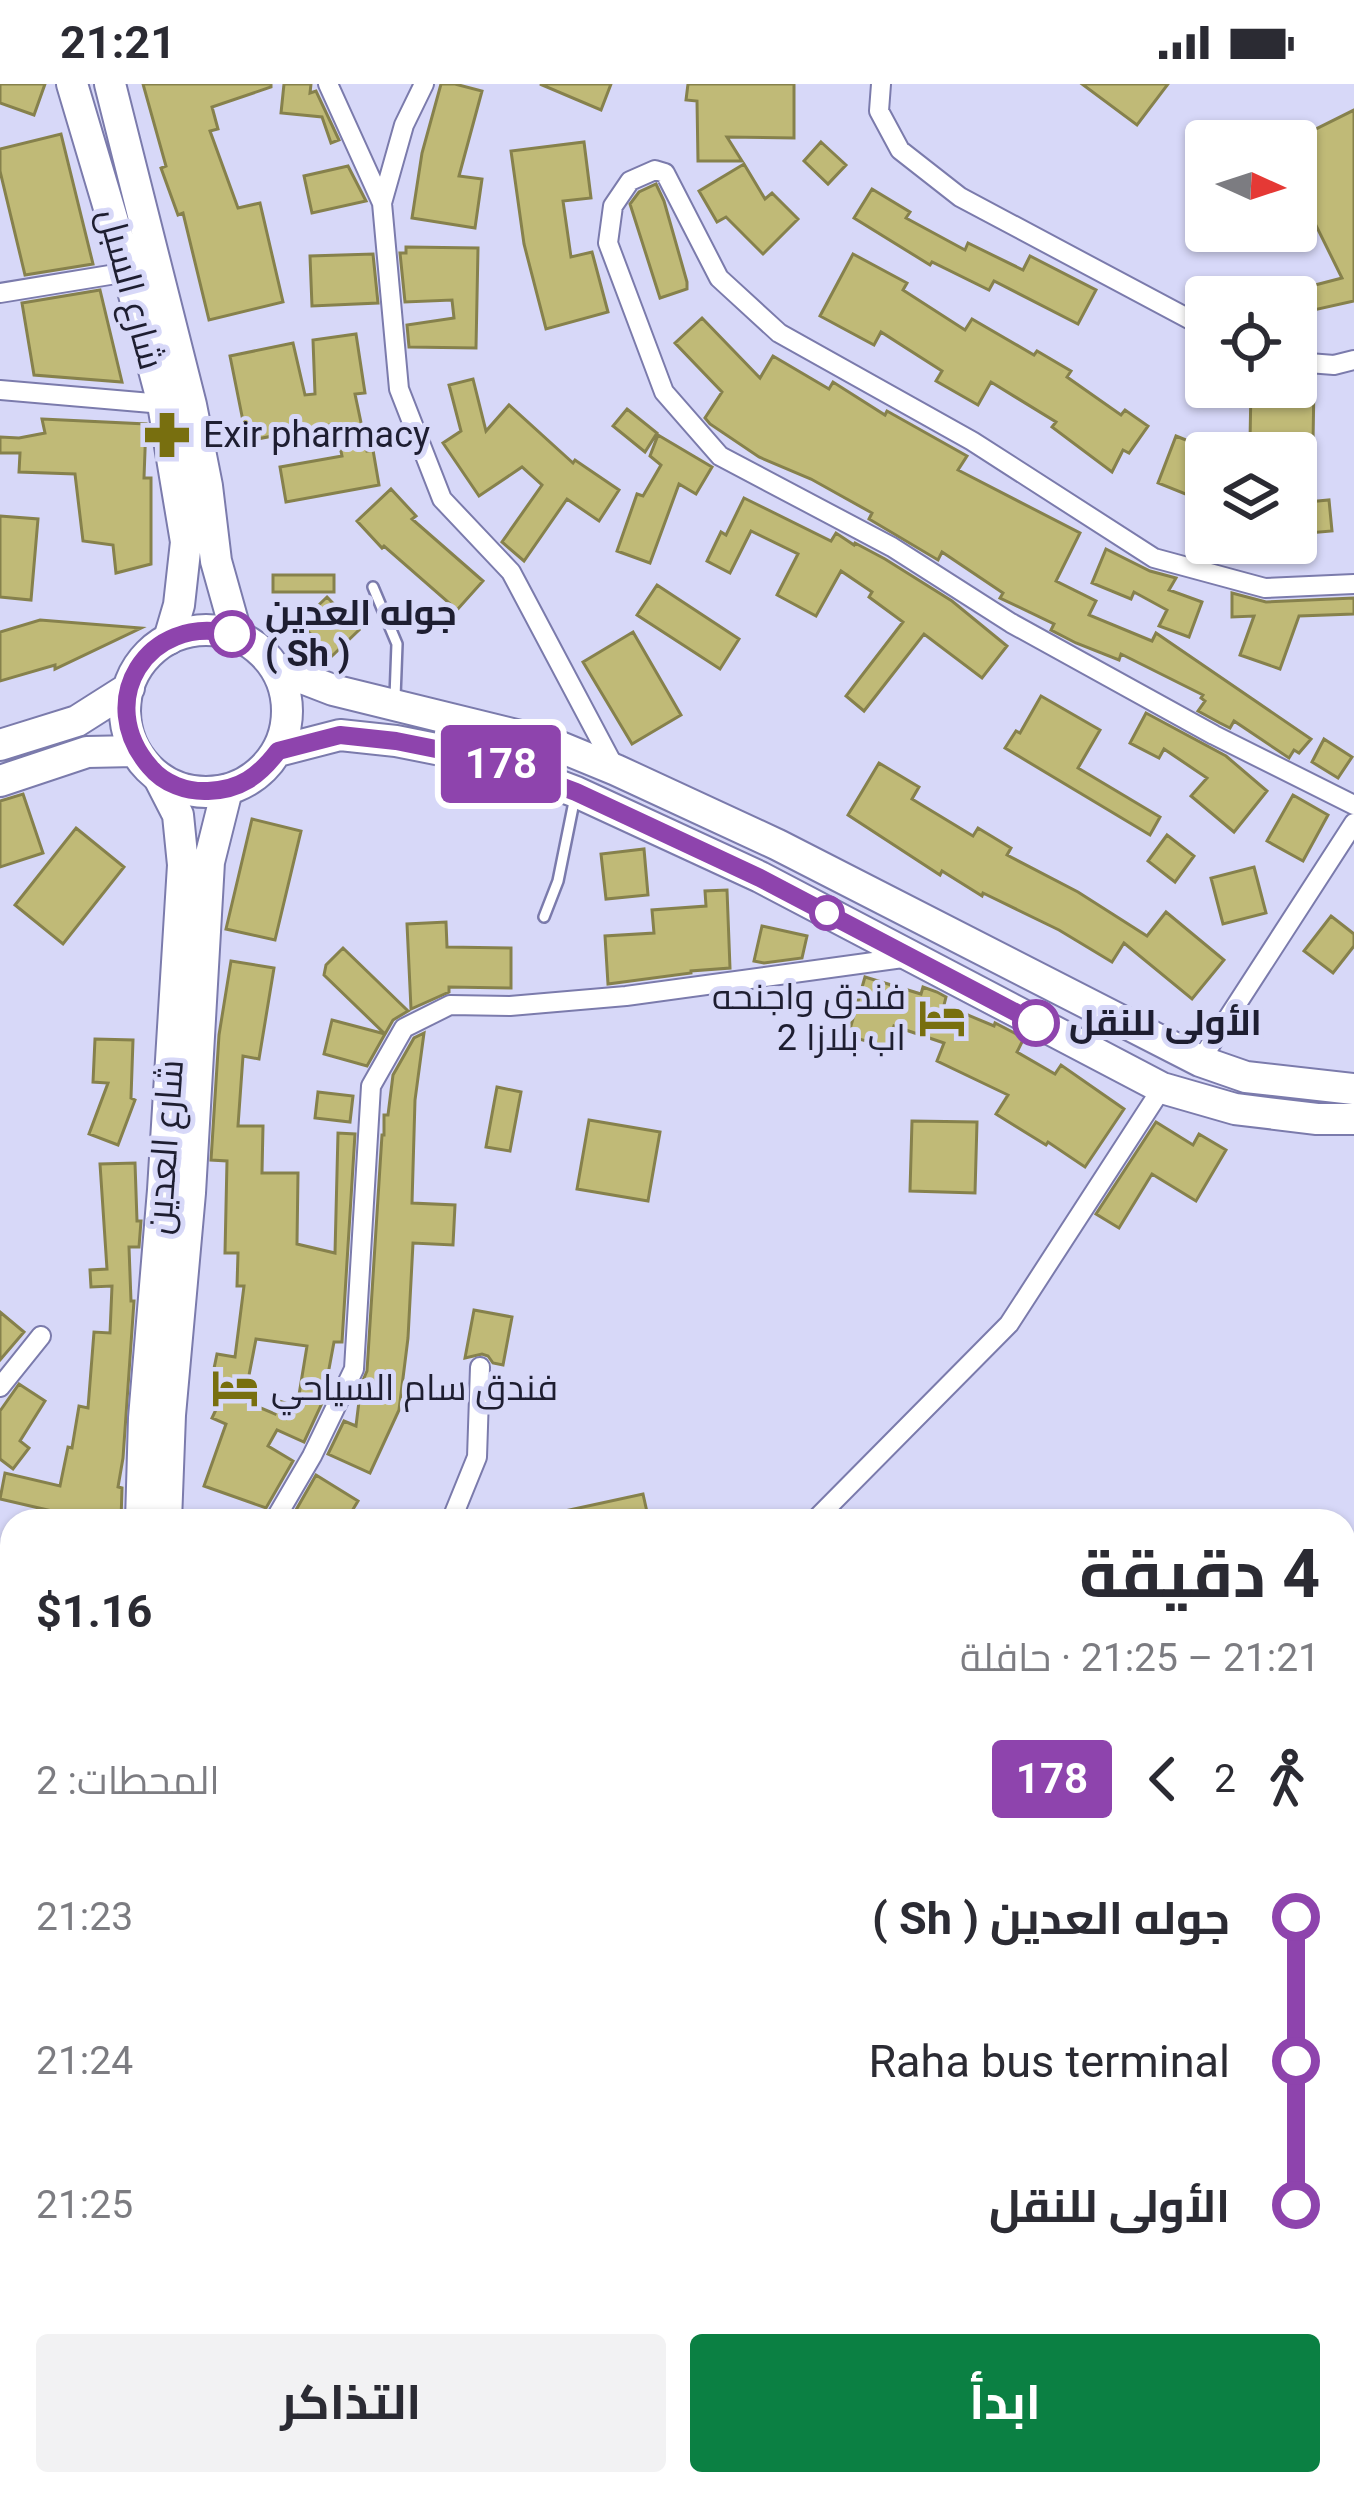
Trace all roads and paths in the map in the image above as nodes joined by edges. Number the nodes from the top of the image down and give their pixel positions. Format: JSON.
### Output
{"nodes":[{"id":1,"x":72,"y":84,"type":"edge"},
{"id":2,"x":110,"y":84,"type":"edge"},
{"id":3,"x":328,"y":84,"type":"edge"},
{"id":4,"x":424,"y":84,"type":"edge"},
{"id":5,"x":881,"y":84,"type":"edge"},
{"id":6,"x":382,"y":203,"type":"junction"},
{"id":7,"x":128,"y":272,"type":"junction"},
{"id":8,"x":0,"y":293,"type":"edge"},
{"id":9,"x":1185,"y":317,"type":"edge"},
{"id":10,"x":1354,"y":361,"type":"edge"},
{"id":11,"x":1317,"y":364,"type":"edge"},
{"id":12,"x":0,"y":390,"type":"edge"},
{"id":13,"x":163,"y":404,"type":"junction"},
{"id":14,"x":1354,"y":584,"type":"edge"},
{"id":15,"x":373,"y":587,"type":"dead end"},
{"id":16,"x":237,"y":636,"type":"junction"},
{"id":17,"x":170,"y":638,"type":"junction"},
{"id":18,"x":276,"y":668,"type":"junction"},
{"id":19,"x":129,"y":688,"type":"junction"},
{"id":20,"x":395,"y":705,"type":"junction"},
{"id":21,"x":0,"y":745,"type":"edge"},
{"id":22,"x":135,"y":751,"type":"junction"},
{"id":23,"x":278,"y":751,"type":"junction"},
{"id":24,"x":616,"y":770,"type":"junction"},
{"id":25,"x":159,"y":778,"type":"junction"},
{"id":26,"x":0,"y":781,"type":"edge"},
{"id":27,"x":227,"y":790,"type":"junction"},
{"id":28,"x":576,"y":792,"type":"junction"},
{"id":29,"x":1354,"y":805,"type":"edge"},
{"id":30,"x":1354,"y":824,"type":"edge"},
{"id":31,"x":544,"y":917,"type":"dead end"},
{"id":32,"x":910,"y":957,"type":"junction"},
{"id":33,"x":1200,"y":1061,"type":"junction"},
{"id":34,"x":1162,"y":1088,"type":"junction"},
{"id":35,"x":1354,"y":1088,"type":"edge"},
{"id":36,"x":1354,"y":1119,"type":"edge"},
{"id":37,"x":41,"y":1336,"type":"dead end"},
{"id":38,"x":480,"y":1367,"type":"dead end"},
{"id":39,"x":0,"y":1387,"type":"edge"},
{"id":40,"x":141,"y":1509,"type":"edge"},
{"id":41,"x":166,"y":1509,"type":"edge"},
{"id":42,"x":281,"y":1509,"type":"edge"},
{"id":43,"x":456,"y":1509,"type":"edge"},
{"id":44,"x":826,"y":1509,"type":"edge"}],
"edges":[{"from":1,"to":7,"type":"main road","name":"شارع السبل"},
{"from":2,"to":16,"type":"main road","name":"شارع السبل"},
{"from":3,"to":6,"type":"street"},
{"from":4,"to":6,"type":"street"},
{"from":5,"to":9,"type":"street"},
{"from":6,"to":24,"type":"street"},
{"from":7,"to":8,"type":"street"},
{"from":7,"to":13,"type":"main road","name":"شارع السبل"},
{"from":10,"to":11,"type":"street"},
{"from":12,"to":13,"type":"street"},
{"from":13,"to":17,"type":"main road","name":"شارع السبل"},
{"from":14,"to":29,"type":"street"},
{"from":15,"to":20,"type":"lane"},
{"from":16,"to":17,"type":"main road"},
{"from":16,"to":18,"type":"main road"},
{"from":17,"to":19,"type":"main road"},
{"from":18,"to":20,"type":"main road"},
{"from":18,"to":23,"type":"main road"},
{"from":19,"to":21,"type":"main road"},
{"from":19,"to":22,"type":"main road"},
{"from":20,"to":24,"type":"main road"},
{"from":22,"to":25,"type":"main road"},
{"from":22,"to":26,"type":"main road"},
{"from":23,"to":27,"type":"main road"},
{"from":23,"to":28,"type":"main road"},
{"from":24,"to":33,"type":"main road"},
{"from":25,"to":27,"type":"main road"},
{"from":25,"to":40,"type":"main road","name":"شارع العدين"},
{"from":27,"to":41,"type":"main road","name":"شارع العدين"},
{"from":28,"to":31,"type":"lane"},
{"from":28,"to":32,"type":"main road"},
{"from":30,"to":33,"type":"street"},
{"from":32,"to":34,"type":"main road"},
{"from":32,"to":42,"type":"street"},
{"from":33,"to":35,"type":"main road"},
{"from":34,"to":36,"type":"main road"},
{"from":34,"to":44,"type":"street"},
{"from":37,"to":39,"type":"street"},
{"from":38,"to":43,"type":"street"}]}
